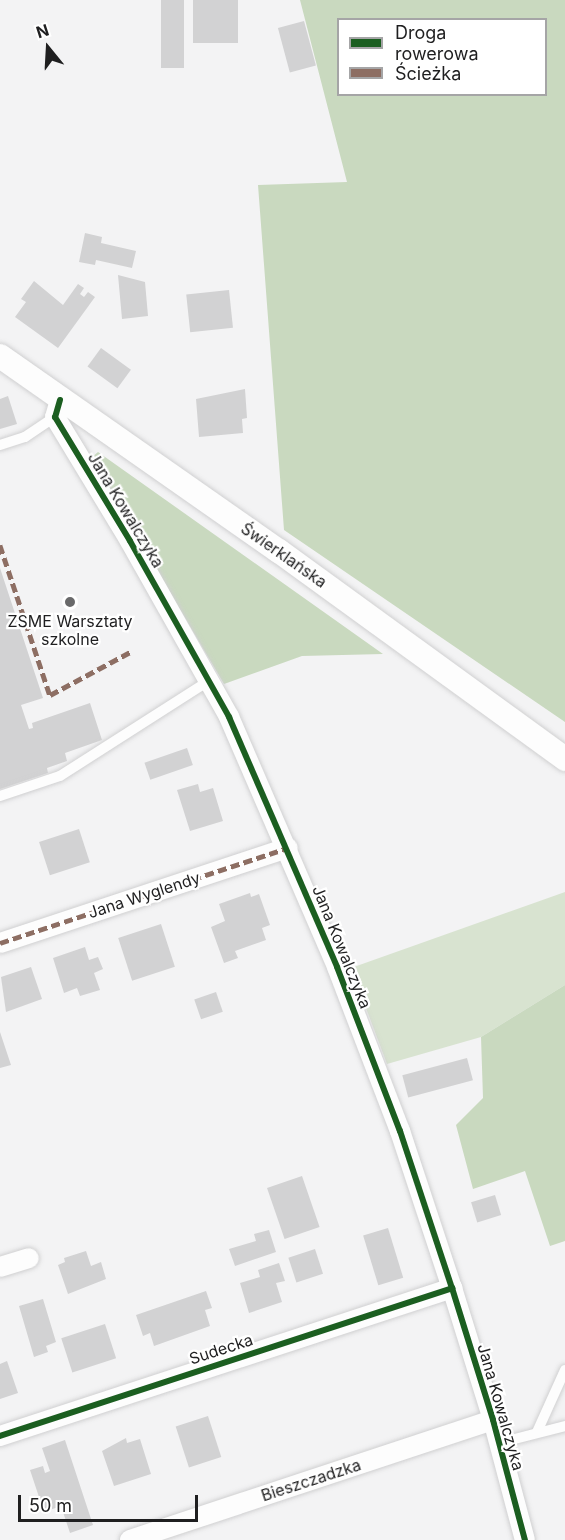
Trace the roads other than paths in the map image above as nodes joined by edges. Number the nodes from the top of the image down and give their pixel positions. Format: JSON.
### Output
{"nodes":[{"id":1,"x":0,"y":356,"type":"edge"},
{"id":2,"x":58,"y":408,"type":"junction"},
{"id":3,"x":0,"y":445,"type":"edge"},
{"id":4,"x":210,"y":680,"type":"junction"},
{"id":5,"x":565,"y":759,"type":"edge"},
{"id":6,"x":0,"y":796,"type":"edge"},
{"id":7,"x":288,"y":848,"type":"junction"},
{"id":8,"x":0,"y":943,"type":"edge"},
{"id":9,"x":29,"y":1258,"type":"dead end"},
{"id":10,"x":0,"y":1267,"type":"edge"},
{"id":11,"x":452,"y":1288,"type":"junction"},
{"id":12,"x":565,"y":1370,"type":"edge"},
{"id":13,"x":493,"y":1420,"type":"junction"},
{"id":14,"x":565,"y":1426,"type":"edge"},
{"id":15,"x":537,"y":1432,"type":"junction"},
{"id":16,"x":0,"y":1436,"type":"edge"},
{"id":17,"x":499,"y":1443,"type":"junction"},
{"id":18,"x":130,"y":1540,"type":"edge"},
{"id":19,"x":525,"y":1540,"type":"edge"}],
"edges":[{"from":1,"to":2,"type":"street","name":"Świerklańska"},
{"from":2,"to":3,"type":"lane"},
{"from":2,"to":4,"type":"street","name":"Jana Kowalczyka"},
{"from":2,"to":5,"type":"street","name":"Świerklańska"},
{"from":4,"to":6,"type":"lane"},
{"from":4,"to":7,"type":"street","name":"Jana Kowalczyka"},
{"from":7,"to":8,"type":"street","name":"Jana Wyglendy"},
{"from":7,"to":11,"type":"street","name":"Jana Kowalczyka"},
{"from":9,"to":10,"type":"street"},
{"from":11,"to":13,"type":"street","name":"Jana Kowalczyka"},
{"from":11,"to":16,"type":"street","name":"Sudecka"},
{"from":12,"to":15,"type":"lane"},
{"from":13,"to":17,"type":"street","name":"Jana Kowalczyka"},
{"from":13,"to":18,"type":"street","name":"Bieszczadzka"},
{"from":14,"to":15,"type":"lane"},
{"from":15,"to":17,"type":"lane"},
{"from":17,"to":19,"type":"street","name":"Jana Kowalczyka"}]}
